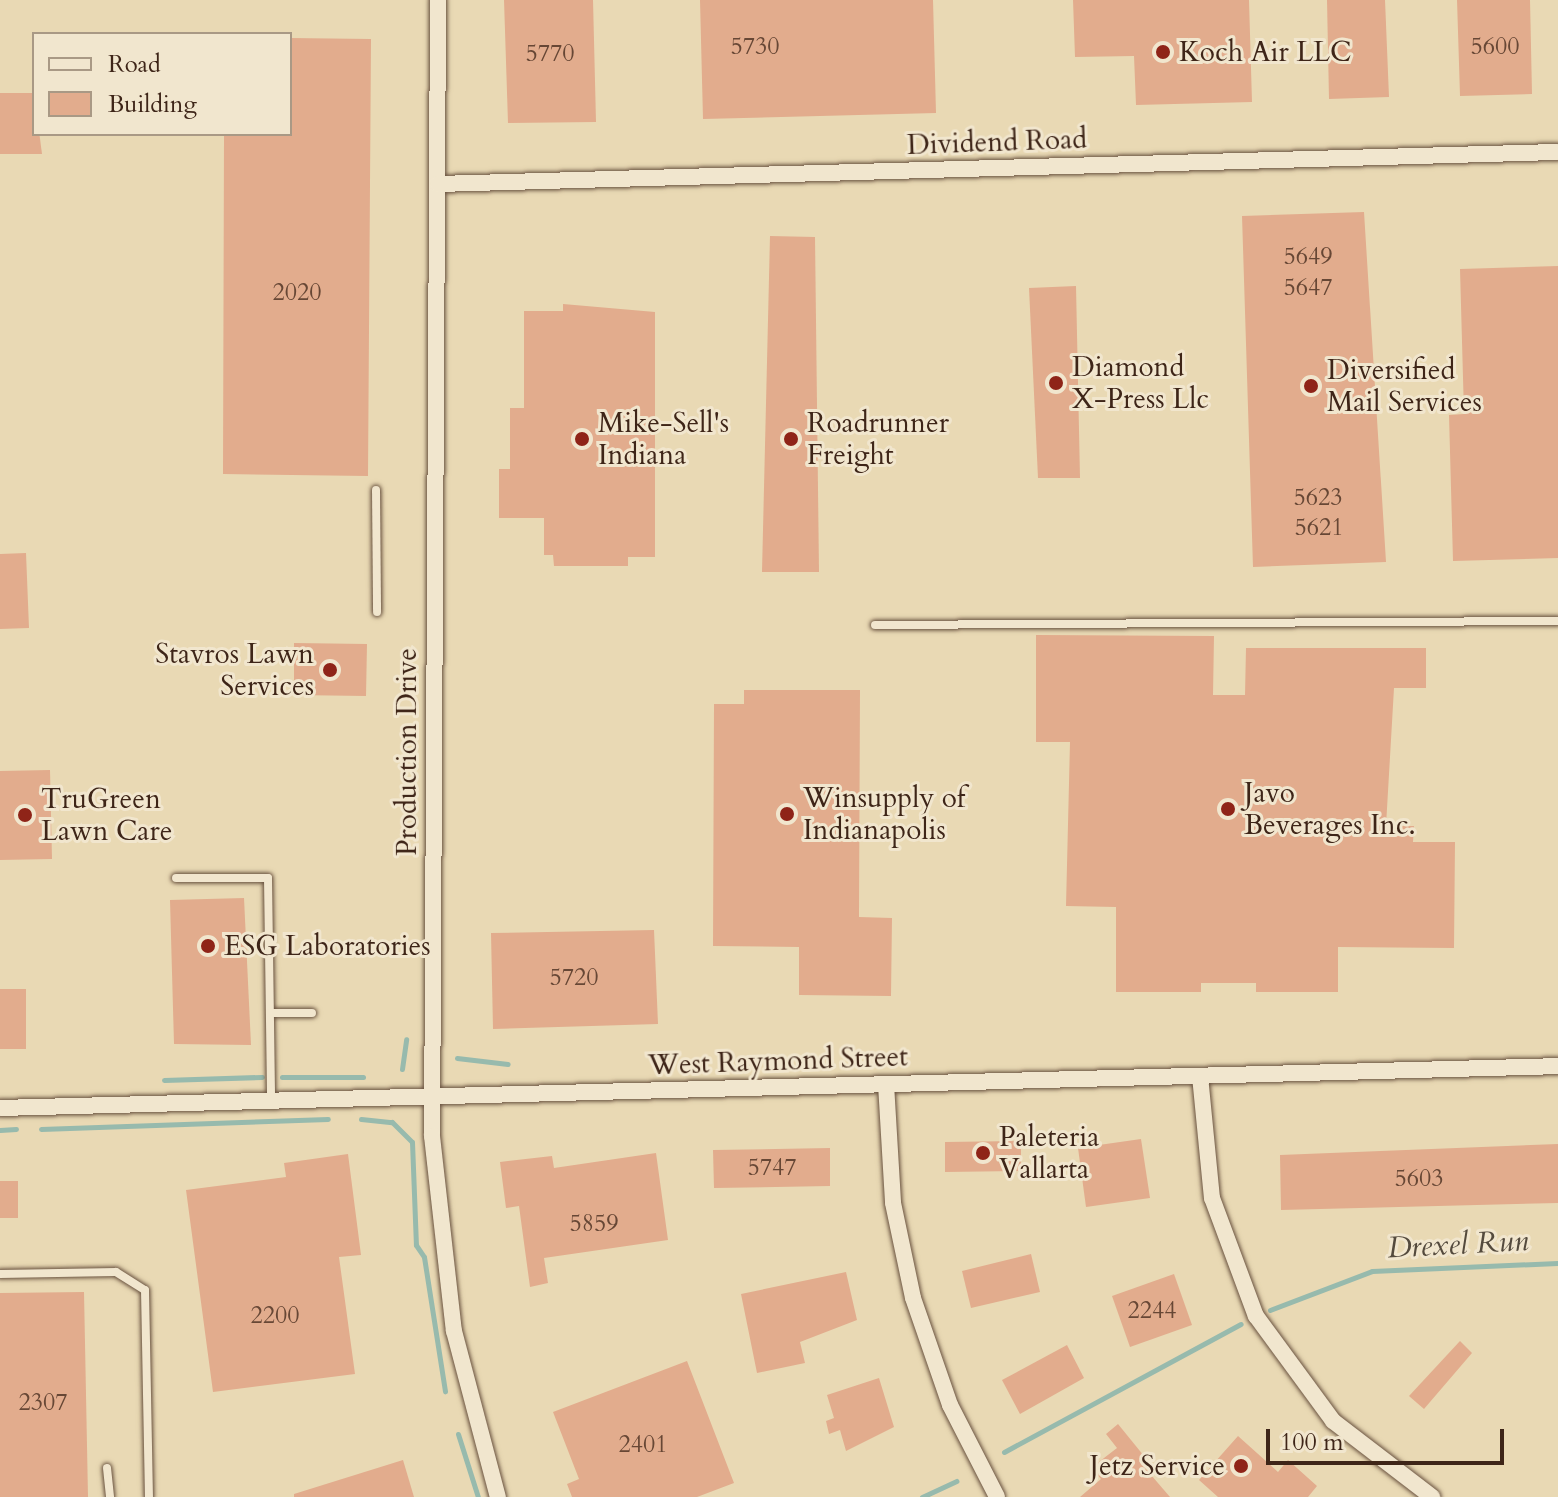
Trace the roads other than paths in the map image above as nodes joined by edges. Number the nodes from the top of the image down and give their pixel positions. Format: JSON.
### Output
{"nodes":[{"id":1,"x":438,"y":0,"type":"edge"},
{"id":2,"x":1558,"y":152,"type":"edge"},
{"id":3,"x":438,"y":184,"type":"junction"},
{"id":4,"x":376,"y":490,"type":"dead end"},
{"id":5,"x":377,"y":612,"type":"dead end"},
{"id":6,"x":1558,"y":621,"type":"edge"},
{"id":7,"x":875,"y":625,"type":"dead end"},
{"id":8,"x":176,"y":878,"type":"dead end"},
{"id":9,"x":270,"y":1013,"type":"junction"},
{"id":10,"x":312,"y":1013,"type":"dead end"},
{"id":11,"x":1558,"y":1066,"type":"edge"},
{"id":12,"x":1200,"y":1076,"type":"junction"},
{"id":13,"x":886,"y":1084,"type":"junction"},
{"id":14,"x":431,"y":1097,"type":"junction"},
{"id":15,"x":271,"y":1101,"type":"junction"},
{"id":16,"x":0,"y":1108,"type":"edge"},
{"id":17,"x":0,"y":1274,"type":"edge"},
{"id":18,"x":107,"y":1468,"type":"dead end"},
{"id":19,"x":110,"y":1497,"type":"edge"},
{"id":20,"x":149,"y":1497,"type":"edge"},
{"id":21,"x":498,"y":1497,"type":"edge"},
{"id":22,"x":997,"y":1497,"type":"edge"},
{"id":23,"x":1432,"y":1497,"type":"edge"}],
"edges":[{"from":1,"to":3,"type":"street","name":"Production Drive"},
{"from":2,"to":3,"type":"street","name":"Dividend Road"},
{"from":3,"to":14,"type":"street","name":"Production Drive"},
{"from":4,"to":5,"type":"lane"},
{"from":6,"to":7,"type":"lane"},
{"from":8,"to":9,"type":"lane"},
{"from":9,"to":10,"type":"lane"},
{"from":9,"to":15,"type":"lane"},
{"from":11,"to":12,"type":"street","name":"West Raymond Street"},
{"from":12,"to":13,"type":"street","name":"West Raymond Street"},
{"from":12,"to":23,"type":"street"},
{"from":13,"to":14,"type":"street","name":"West Raymond Street"},
{"from":13,"to":22,"type":"street"},
{"from":14,"to":15,"type":"street","name":"West Raymond Street"},
{"from":14,"to":21,"type":"street","name":"Production Drive"},
{"from":15,"to":16,"type":"street","name":"West Raymond Street"},
{"from":17,"to":20,"type":"lane"},
{"from":18,"to":19,"type":"lane"}]}
